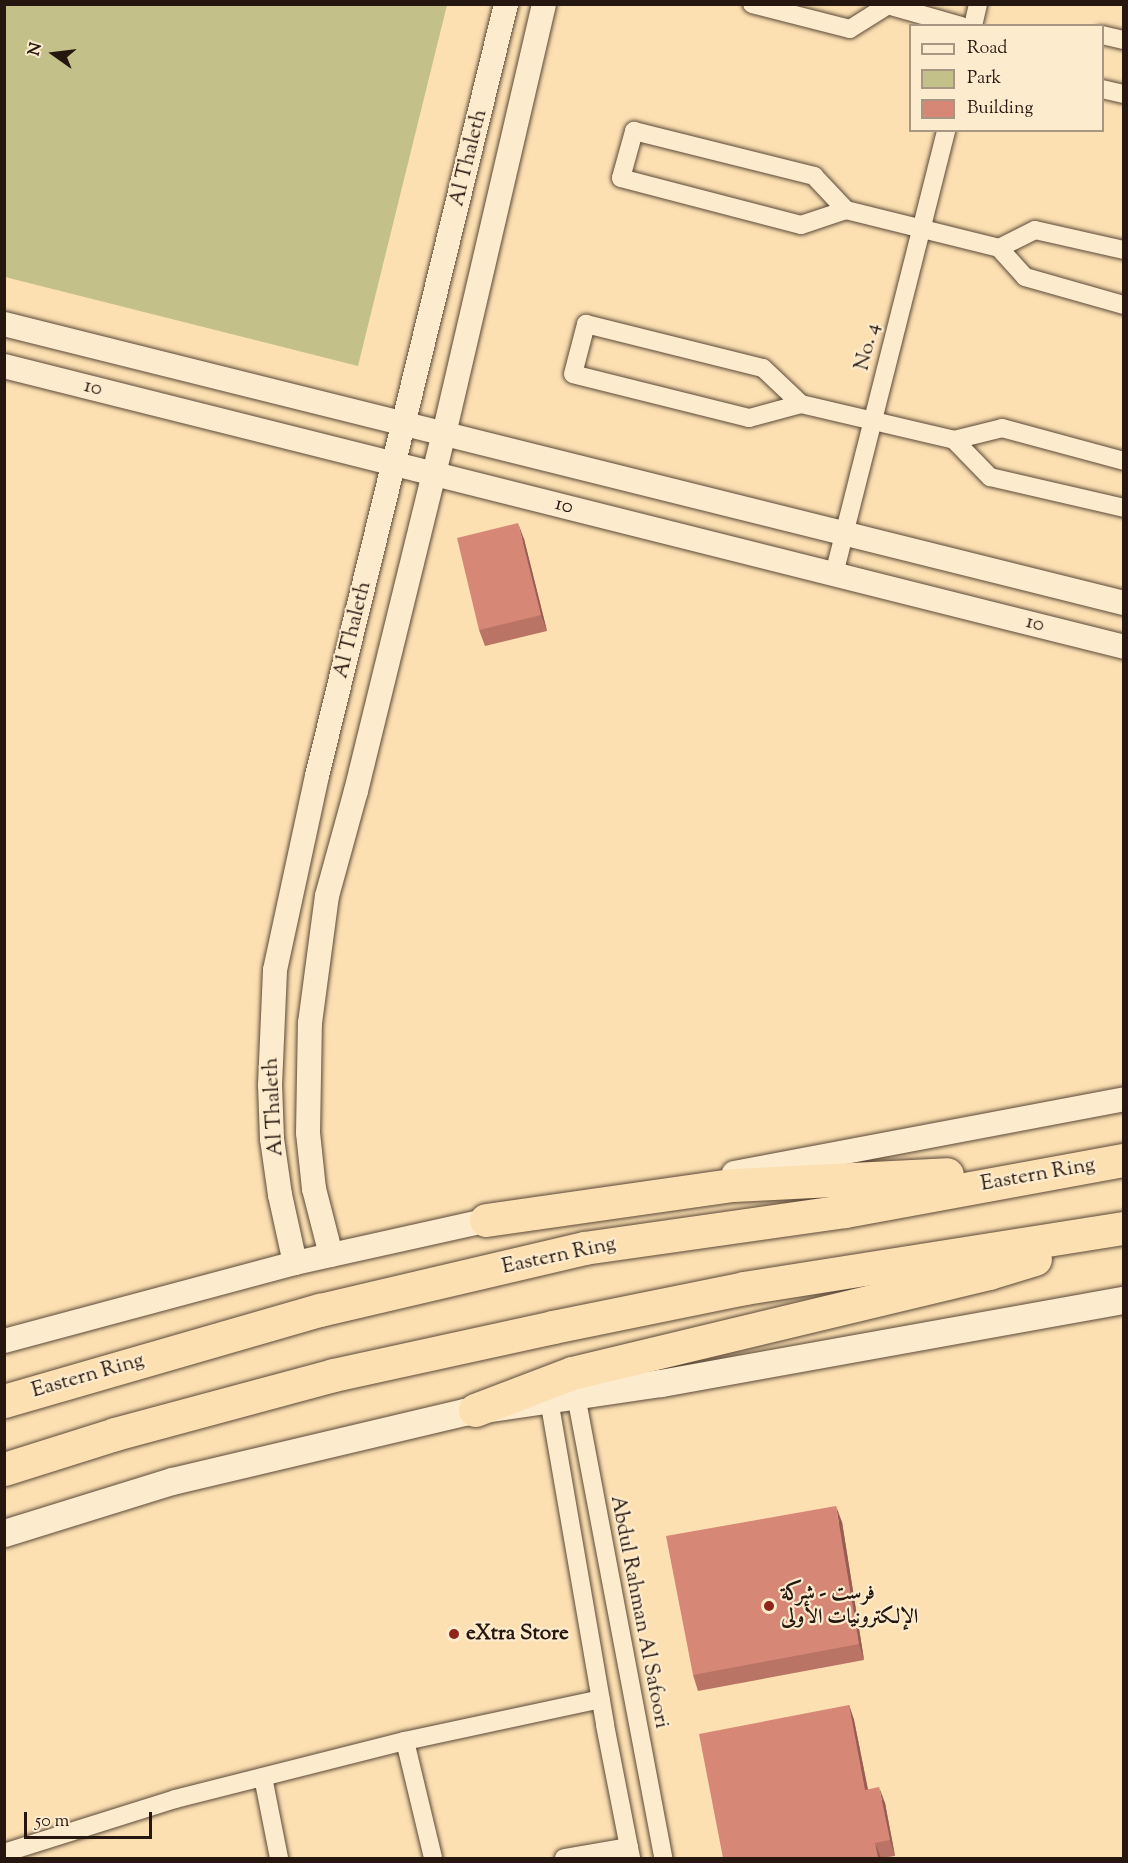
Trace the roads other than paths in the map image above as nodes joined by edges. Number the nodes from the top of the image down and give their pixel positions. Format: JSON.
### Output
{"nodes":[{"id":1,"x":506,"y":4,"type":"edge"},
{"id":2,"x":544,"y":4,"type":"edge"},
{"id":3,"x":752,"y":4,"type":"edge"},
{"id":4,"x":978,"y":4,"type":"edge"},
{"id":5,"x":885,"y":6,"type":"edge"},
{"id":6,"x":953,"y":24,"type":"edge"},
{"id":7,"x":973,"y":24,"type":"edge"},
{"id":8,"x":1104,"y":35,"type":"edge"},
{"id":9,"x":1124,"y":40,"type":"edge"},
{"id":10,"x":1104,"y":89,"type":"edge"},
{"id":11,"x":1124,"y":94,"type":"edge"},
{"id":12,"x":946,"y":132,"type":"edge"},
{"id":13,"x":846,"y":210,"type":"junction"},
{"id":14,"x":922,"y":229,"type":"junction"},
{"id":15,"x":999,"y":248,"type":"junction"},
{"id":16,"x":1124,"y":250,"type":"edge"},
{"id":17,"x":1124,"y":305,"type":"edge"},
{"id":18,"x":4,"y":324,"type":"edge"},
{"id":19,"x":4,"y":366,"type":"edge"},
{"id":20,"x":801,"y":404,"type":"junction"},
{"id":21,"x":873,"y":422,"type":"junction"},
{"id":22,"x":404,"y":424,"type":"junction"},
{"id":23,"x":444,"y":434,"type":"junction"},
{"id":24,"x":954,"y":440,"type":"junction"},
{"id":25,"x":1124,"y":461,"type":"edge"},
{"id":26,"x":394,"y":464,"type":"junction"},
{"id":27,"x":434,"y":474,"type":"junction"},
{"id":28,"x":1124,"y":508,"type":"edge"},
{"id":29,"x":844,"y":533,"type":"junction"},
{"id":30,"x":834,"y":574,"type":"junction"},
{"id":31,"x":1124,"y":603,"type":"edge"},
{"id":32,"x":1124,"y":646,"type":"edge"},
{"id":33,"x":1124,"y":1099,"type":"edge"},
{"id":34,"x":1124,"y":1160,"type":"edge"},
{"id":35,"x":1081,"y":1168,"type":"junction"},
{"id":36,"x":486,"y":1220,"type":"junction"},
{"id":37,"x":1124,"y":1230,"type":"edge"},
{"id":38,"x":331,"y":1255,"type":"junction"},
{"id":39,"x":295,"y":1263,"type":"junction"},
{"id":40,"x":1124,"y":1299,"type":"edge"},
{"id":41,"x":4,"y":1341,"type":"edge"},
{"id":42,"x":561,"y":1388,"type":"junction"},
{"id":43,"x":4,"y":1401,"type":"edge"},
{"id":44,"x":476,"y":1410,"type":"joint"},
{"id":45,"x":4,"y":1469,"type":"edge"},
{"id":46,"x":4,"y":1533,"type":"edge"},
{"id":47,"x":601,"y":1699,"type":"junction"},
{"id":48,"x":405,"y":1741,"type":"junction"},
{"id":49,"x":263,"y":1777,"type":"junction"},
{"id":50,"x":4,"y":1853,"type":"edge"},
{"id":51,"x":630,"y":1853,"type":"edge"},
{"id":52,"x":279,"y":1858,"type":"edge"},
{"id":53,"x":433,"y":1858,"type":"edge"},
{"id":54,"x":564,"y":1858,"type":"edge"},
{"id":55,"x":663,"y":1858,"type":"edge"}],
"edges":[{"from":1,"to":22,"type":"street","name":"Al Thaleth"},
{"from":2,"to":23,"type":"street","name":"Al Thaleth"},
{"from":3,"to":5,"type":"street"},
{"from":4,"to":7,"type":"street"},
{"from":5,"to":6,"type":"street"},
{"from":8,"to":9,"type":"street"},
{"from":10,"to":11,"type":"street"},
{"from":12,"to":14,"type":"street","name":"No. 4"},
{"from":13,"to":13,"type":"street"},
{"from":13,"to":14,"type":"street"},
{"from":14,"to":15,"type":"street"},
{"from":14,"to":21,"type":"street","name":"No. 4"},
{"from":15,"to":16,"type":"street"},
{"from":15,"to":17,"type":"street"},
{"from":18,"to":22,"type":"street","name":"10"},
{"from":19,"to":26,"type":"street","name":"10"},
{"from":20,"to":20,"type":"street"},
{"from":20,"to":21,"type":"street"},
{"from":21,"to":24,"type":"street"},
{"from":21,"to":29,"type":"street","name":"No. 4"},
{"from":22,"to":23,"type":"street","name":"10"},
{"from":22,"to":26,"type":"street","name":"Al Thaleth"},
{"from":23,"to":27,"type":"street","name":"Al Thaleth"},
{"from":23,"to":29,"type":"street","name":"10"},
{"from":24,"to":25,"type":"street"},
{"from":24,"to":28,"type":"street"},
{"from":26,"to":27,"type":"street","name":"10"},
{"from":26,"to":39,"type":"street","name":"Al Thaleth"},
{"from":27,"to":30,"type":"street","name":"10"},
{"from":27,"to":38,"type":"street","name":"Al Thaleth"},
{"from":29,"to":30,"type":"street","name":"No. 4"},
{"from":29,"to":31,"type":"street","name":"10"},
{"from":30,"to":32,"type":"street","name":"10"},
{"from":33,"to":36,"type":"street"},
{"from":34,"to":35,"type":"highway","name":"Eastern Ring"},
{"from":35,"to":36,"type":"highway"},
{"from":35,"to":43,"type":"highway","name":"Eastern Ring"},
{"from":36,"to":38,"type":"street"},
{"from":37,"to":42,"type":"highway"},
{"from":37,"to":45,"type":"highway"},
{"from":38,"to":39,"type":"street"},
{"from":39,"to":41,"type":"street"},
{"from":40,"to":42,"type":"main road"},
{"from":42,"to":44,"type":"highway"},
{"from":42,"to":47,"type":"street"},
{"from":42,"to":55,"type":"street","name":"Abdul Rahman Al Safoori"},
{"from":44,"to":46,"type":"main road"},
{"from":47,"to":48,"type":"street"},
{"from":47,"to":51,"type":"street"},
{"from":48,"to":49,"type":"street"},
{"from":48,"to":53,"type":"street"},
{"from":49,"to":50,"type":"street"},
{"from":49,"to":52,"type":"street"},
{"from":51,"to":54,"type":"street"}]}
